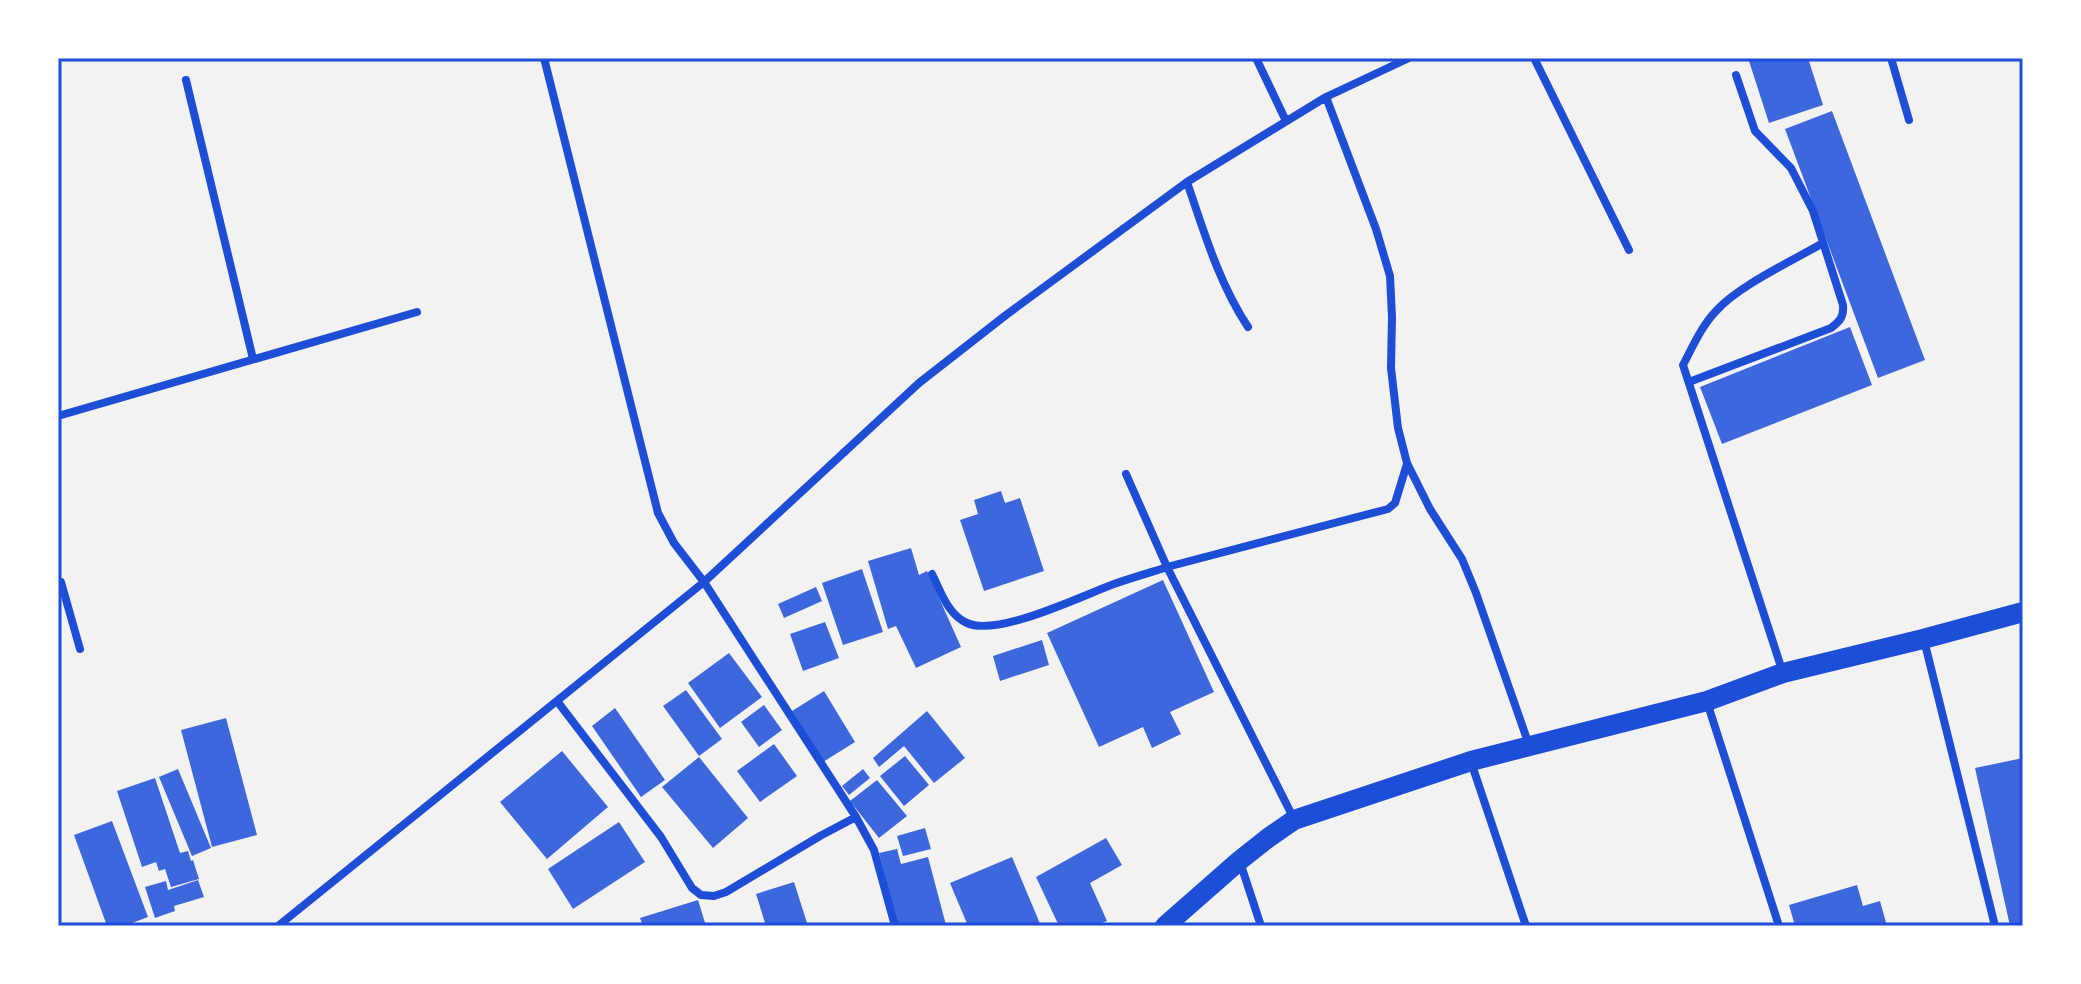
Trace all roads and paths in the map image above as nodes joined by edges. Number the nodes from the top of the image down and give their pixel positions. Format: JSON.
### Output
{"nodes":[{"id":1,"x":544,"y":58,"type":"edge"},
{"id":2,"x":1256,"y":58,"type":"edge"},
{"id":3,"x":1409,"y":58,"type":"edge"},
{"id":4,"x":1534,"y":58,"type":"edge"},
{"id":5,"x":1891,"y":58,"type":"edge"},
{"id":6,"x":1736,"y":75,"type":"dead end"},
{"id":7,"x":186,"y":80,"type":"dead end"},
{"id":8,"x":1326,"y":97,"type":"junction"},
{"id":9,"x":1909,"y":120,"type":"dead end"},
{"id":10,"x":1286,"y":121,"type":"junction"},
{"id":11,"x":1187,"y":182,"type":"junction"},
{"id":12,"x":1823,"y":243,"type":"junction"},
{"id":13,"x":1629,"y":250,"type":"dead end"},
{"id":14,"x":417,"y":312,"type":"dead end"},
{"id":15,"x":1248,"y":327,"type":"dead end"},
{"id":16,"x":253,"y":359,"type":"junction"},
{"id":17,"x":1689,"y":382,"type":"junction"},
{"id":18,"x":58,"y":416,"type":"edge"},
{"id":19,"x":1407,"y":463,"type":"junction"},
{"id":20,"x":1126,"y":474,"type":"dead end"},
{"id":21,"x":1167,"y":567,"type":"junction"},
{"id":22,"x":58,"y":572,"type":"edge"},
{"id":23,"x":932,"y":574,"type":"dead end"},
{"id":24,"x":60,"y":582,"type":"edge"},
{"id":25,"x":704,"y":582,"type":"junction"},
{"id":26,"x":2023,"y":612,"type":"edge"},
{"id":27,"x":1923,"y":639,"type":"junction"},
{"id":28,"x":80,"y":649,"type":"dead end"},
{"id":29,"x":1783,"y":673,"type":"junction"},
{"id":30,"x":557,"y":701,"type":"junction"},
{"id":31,"x":1707,"y":701,"type":"junction"},
{"id":32,"x":1529,"y":746,"type":"junction"},
{"id":33,"x":1471,"y":761,"type":"junction"},
{"id":34,"x":856,"y":817,"type":"junction"},
{"id":35,"x":1294,"y":820,"type":"junction"},
{"id":36,"x":1239,"y":861,"type":"junction"},
{"id":37,"x":278,"y":926,"type":"edge"},
{"id":38,"x":895,"y":926,"type":"edge"},
{"id":39,"x":1165,"y":926,"type":"edge"},
{"id":40,"x":1261,"y":926,"type":"edge"},
{"id":41,"x":1526,"y":926,"type":"edge"},
{"id":42,"x":1779,"y":926,"type":"edge"},
{"id":43,"x":1995,"y":926,"type":"edge"}],
"edges":[{"from":1,"to":25,"type":"street"},
{"from":2,"to":10,"type":"street"},
{"from":3,"to":8,"type":"street"},
{"from":4,"to":13,"type":"street"},
{"from":5,"to":9,"type":"street"},
{"from":6,"to":12,"type":"street"},
{"from":7,"to":16,"type":"street"},
{"from":8,"to":10,"type":"street"},
{"from":8,"to":19,"type":"street"},
{"from":10,"to":11,"type":"street"},
{"from":11,"to":15,"type":"street"},
{"from":11,"to":25,"type":"street"},
{"from":12,"to":17,"type":"street"},
{"from":12,"to":17,"type":"street"},
{"from":14,"to":16,"type":"street"},
{"from":16,"to":18,"type":"street"},
{"from":17,"to":29,"type":"street"},
{"from":19,"to":21,"type":"street"},
{"from":19,"to":32,"type":"street"},
{"from":20,"to":21,"type":"street"},
{"from":21,"to":23,"type":"street"},
{"from":21,"to":35,"type":"street"},
{"from":22,"to":24,"type":"street"},
{"from":24,"to":28,"type":"street"},
{"from":25,"to":30,"type":"street"},
{"from":25,"to":34,"type":"street"},
{"from":26,"to":27,"type":"main road"},
{"from":27,"to":29,"type":"main road"},
{"from":27,"to":43,"type":"street"},
{"from":29,"to":31,"type":"main road"},
{"from":30,"to":34,"type":"street"},
{"from":30,"to":37,"type":"street"},
{"from":31,"to":32,"type":"main road"},
{"from":31,"to":42,"type":"street"},
{"from":32,"to":33,"type":"main road"},
{"from":33,"to":35,"type":"main road"},
{"from":33,"to":41,"type":"street"},
{"from":34,"to":38,"type":"street"},
{"from":35,"to":36,"type":"main road"},
{"from":36,"to":39,"type":"main road"},
{"from":36,"to":40,"type":"street"}]}
